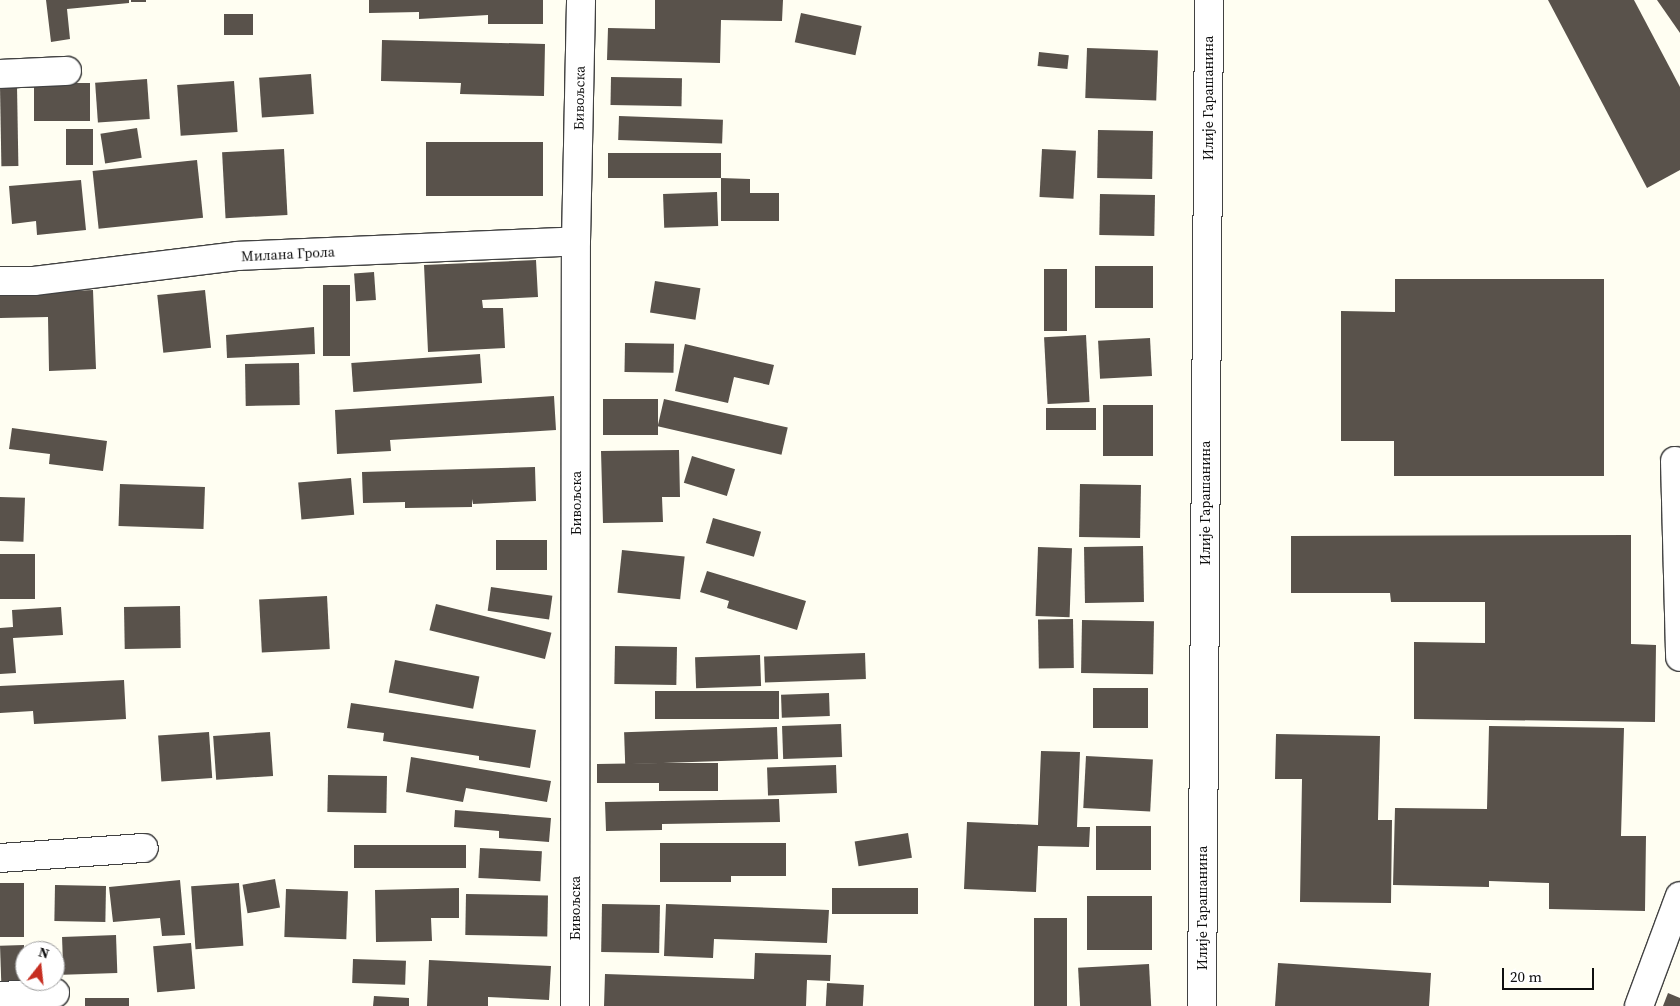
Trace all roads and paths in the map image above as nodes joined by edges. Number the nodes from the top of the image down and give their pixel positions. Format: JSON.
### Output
{"nodes":[{"id":1,"x":581,"y":0,"type":"edge"},
{"id":2,"x":1209,"y":0,"type":"edge"},
{"id":3,"x":67,"y":71,"type":"dead end"},
{"id":4,"x":0,"y":74,"type":"edge"},
{"id":5,"x":576,"y":240,"type":"junction"},
{"id":6,"x":0,"y":281,"type":"edge"},
{"id":7,"x":1675,"y":461,"type":"dead end"},
{"id":8,"x":1680,"y":657,"type":"edge"},
{"id":9,"x":144,"y":848,"type":"dead end"},
{"id":10,"x":0,"y":858,"type":"edge"},
{"id":11,"x":1680,"y":896,"type":"edge"},
{"id":12,"x":55,"y":993,"type":"dead end"},
{"id":13,"x":0,"y":996,"type":"edge"},
{"id":14,"x":575,"y":1006,"type":"edge"},
{"id":15,"x":1202,"y":1006,"type":"edge"},
{"id":16,"x":1639,"y":1006,"type":"edge"}],
"edges":[{"from":1,"to":5,"type":"street","name":"Бивољска"},
{"from":2,"to":15,"type":"street","name":"Илије Гарашанина"},
{"from":3,"to":4,"type":"street"},
{"from":5,"to":6,"type":"street","name":"Милана Грола"},
{"from":5,"to":14,"type":"street","name":"Бивољска"},
{"from":7,"to":8,"type":"street"},
{"from":9,"to":10,"type":"street"},
{"from":11,"to":16,"type":"street"},
{"from":12,"to":13,"type":"street"}]}
